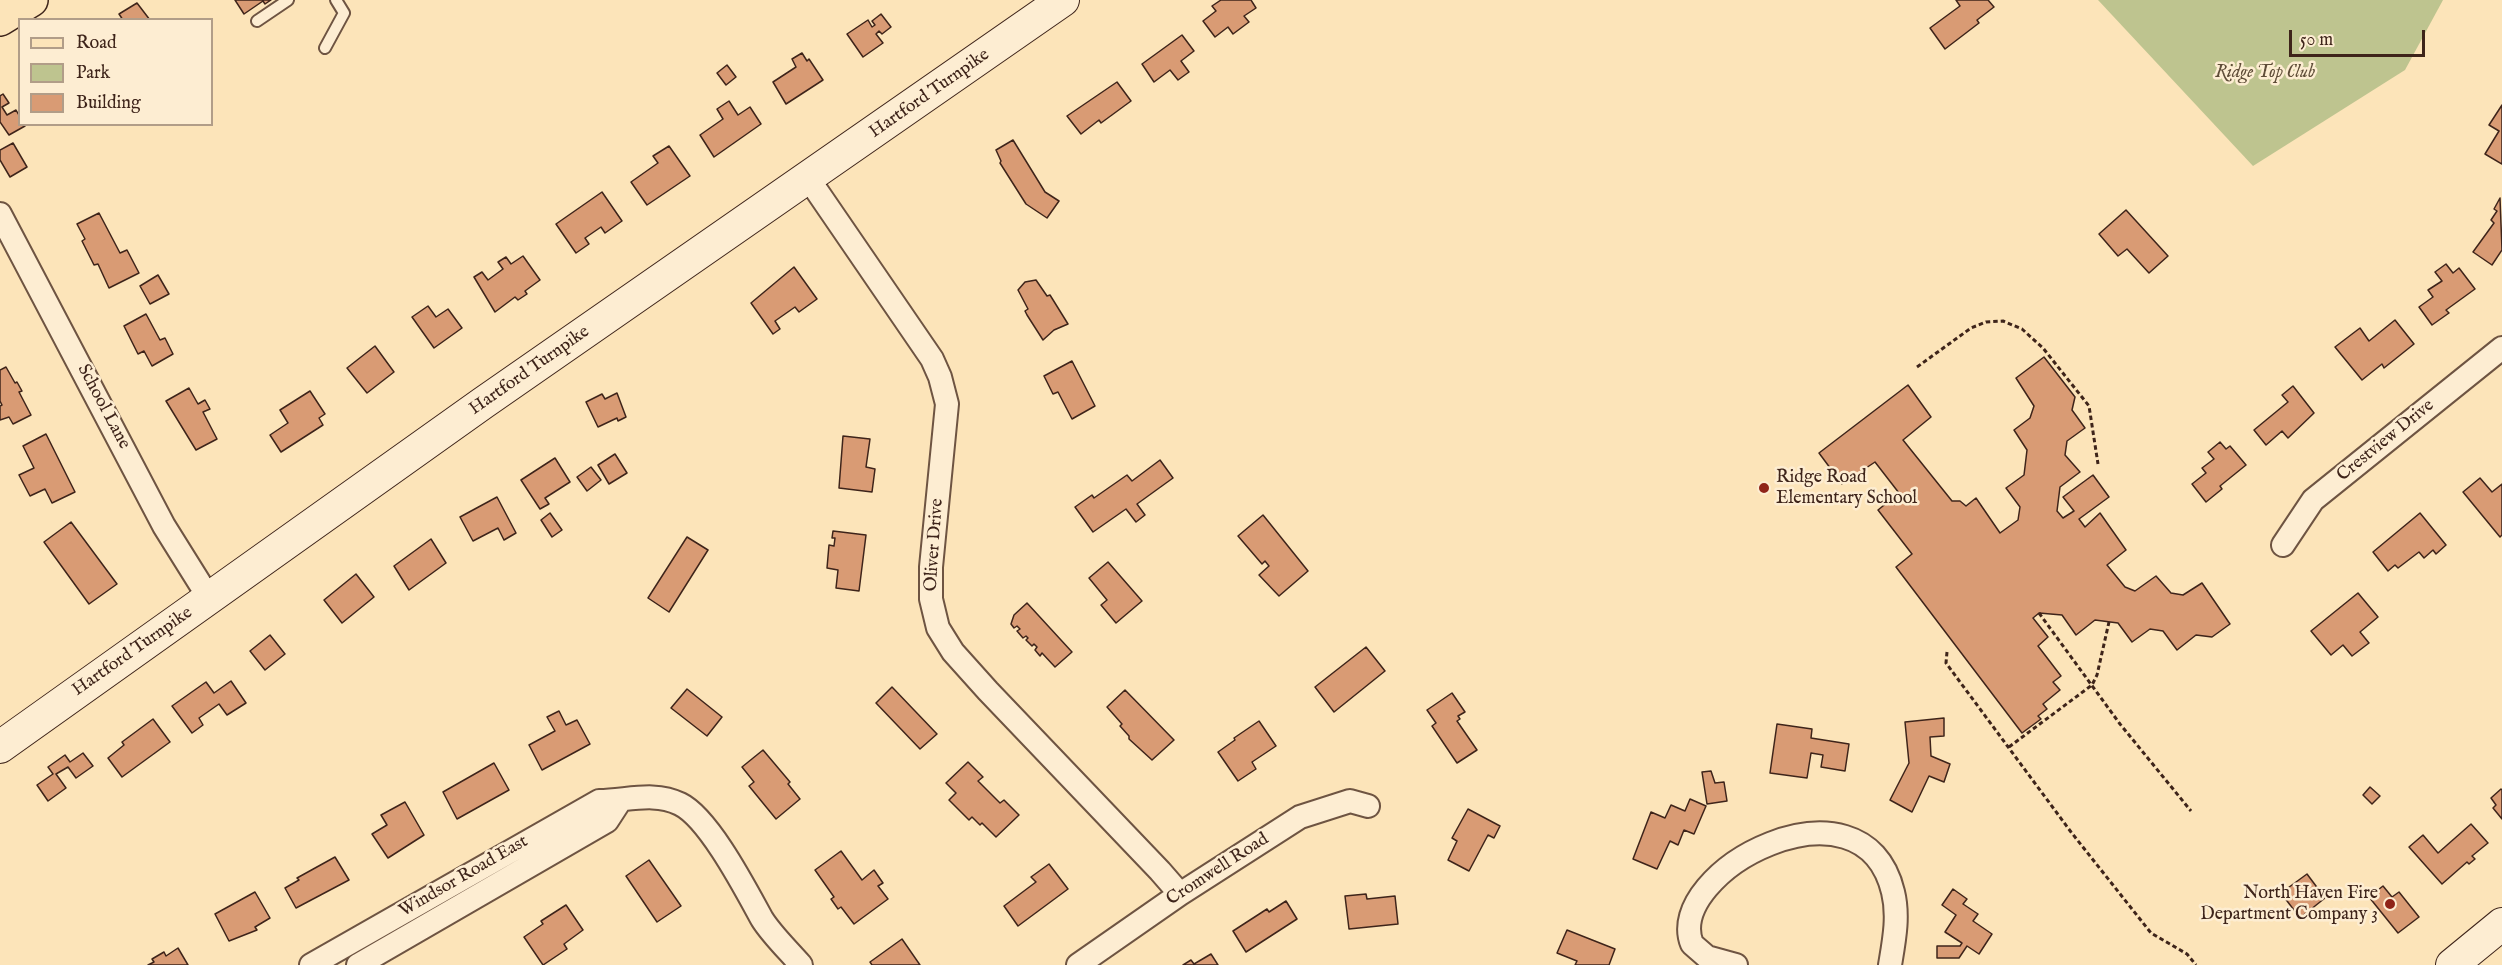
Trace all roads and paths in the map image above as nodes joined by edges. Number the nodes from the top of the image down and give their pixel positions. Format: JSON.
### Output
{"nodes":[{"id":1,"x":31,"y":0,"type":"edge"},
{"id":2,"x":288,"y":0,"type":"edge"},
{"id":3,"x":336,"y":0,"type":"edge"},
{"id":4,"x":1063,"y":0,"type":"edge"},
{"id":5,"x":0,"y":19,"type":"edge"},
{"id":6,"x":257,"y":21,"type":"dead end"},
{"id":7,"x":325,"y":48,"type":"dead end"},
{"id":8,"x":808,"y":178,"type":"junction"},
{"id":9,"x":0,"y":214,"type":"edge"},
{"id":10,"x":2502,"y":348,"type":"edge"},
{"id":11,"x":1917,"y":367,"type":"dead end"},
{"id":12,"x":2098,"y":464,"type":"dead end"},
{"id":13,"x":2283,"y":545,"type":"dead end"},
{"id":14,"x":209,"y":598,"type":"junction"},
{"id":15,"x":2039,"y":613,"type":"dead end"},
{"id":16,"x":2109,"y":622,"type":"dead end"},
{"id":17,"x":1947,"y":652,"type":"dead end"},
{"id":18,"x":2092,"y":685,"type":"junction"},
{"id":19,"x":0,"y":747,"type":"edge"},
{"id":20,"x":2009,"y":747,"type":"junction"},
{"id":21,"x":621,"y":801,"type":"junction"},
{"id":22,"x":1368,"y":806,"type":"dead end"},
{"id":23,"x":2191,"y":811,"type":"dead end"},
{"id":24,"x":1180,"y":894,"type":"junction"},
{"id":25,"x":2502,"y":924,"type":"edge"},
{"id":26,"x":311,"y":965,"type":"edge"},
{"id":27,"x":358,"y":965,"type":"edge"},
{"id":28,"x":801,"y":965,"type":"edge"},
{"id":29,"x":1078,"y":965,"type":"edge"},
{"id":30,"x":1736,"y":965,"type":"edge"},
{"id":31,"x":1890,"y":965,"type":"edge"},
{"id":32,"x":2196,"y":965,"type":"edge"},
{"id":33,"x":2452,"y":965,"type":"edge"}],
"edges":[{"from":1,"to":5,"type":"main road"},
{"from":2,"to":6,"type":"lane"},
{"from":3,"to":7,"type":"lane"},
{"from":4,"to":8,"type":"main road","name":"Hartford Turnpike"},
{"from":8,"to":14,"type":"main road","name":"Hartford Turnpike"},
{"from":8,"to":24,"type":"street","name":"Oliver Drive"},
{"from":9,"to":14,"type":"street","name":"School Lane"},
{"from":10,"to":13,"type":"street","name":"Crestview Drive"},
{"from":11,"to":12,"type":"path"},
{"from":14,"to":19,"type":"main road","name":"Hartford Turnpike"},
{"from":15,"to":18,"type":"path"},
{"from":16,"to":18,"type":"path"},
{"from":17,"to":20,"type":"path"},
{"from":18,"to":20,"type":"path"},
{"from":18,"to":23,"type":"path"},
{"from":20,"to":32,"type":"path"},
{"from":21,"to":26,"type":"street","name":"Windsor Road East"},
{"from":21,"to":27,"type":"street","name":"Windsor Road East"},
{"from":21,"to":28,"type":"street","name":"Windsor Road East"},
{"from":22,"to":24,"type":"street","name":"Cromwell Road"},
{"from":24,"to":29,"type":"street","name":"Cromwell Road"},
{"from":25,"to":33,"type":"main road"},
{"from":30,"to":31,"type":"street"}]}
